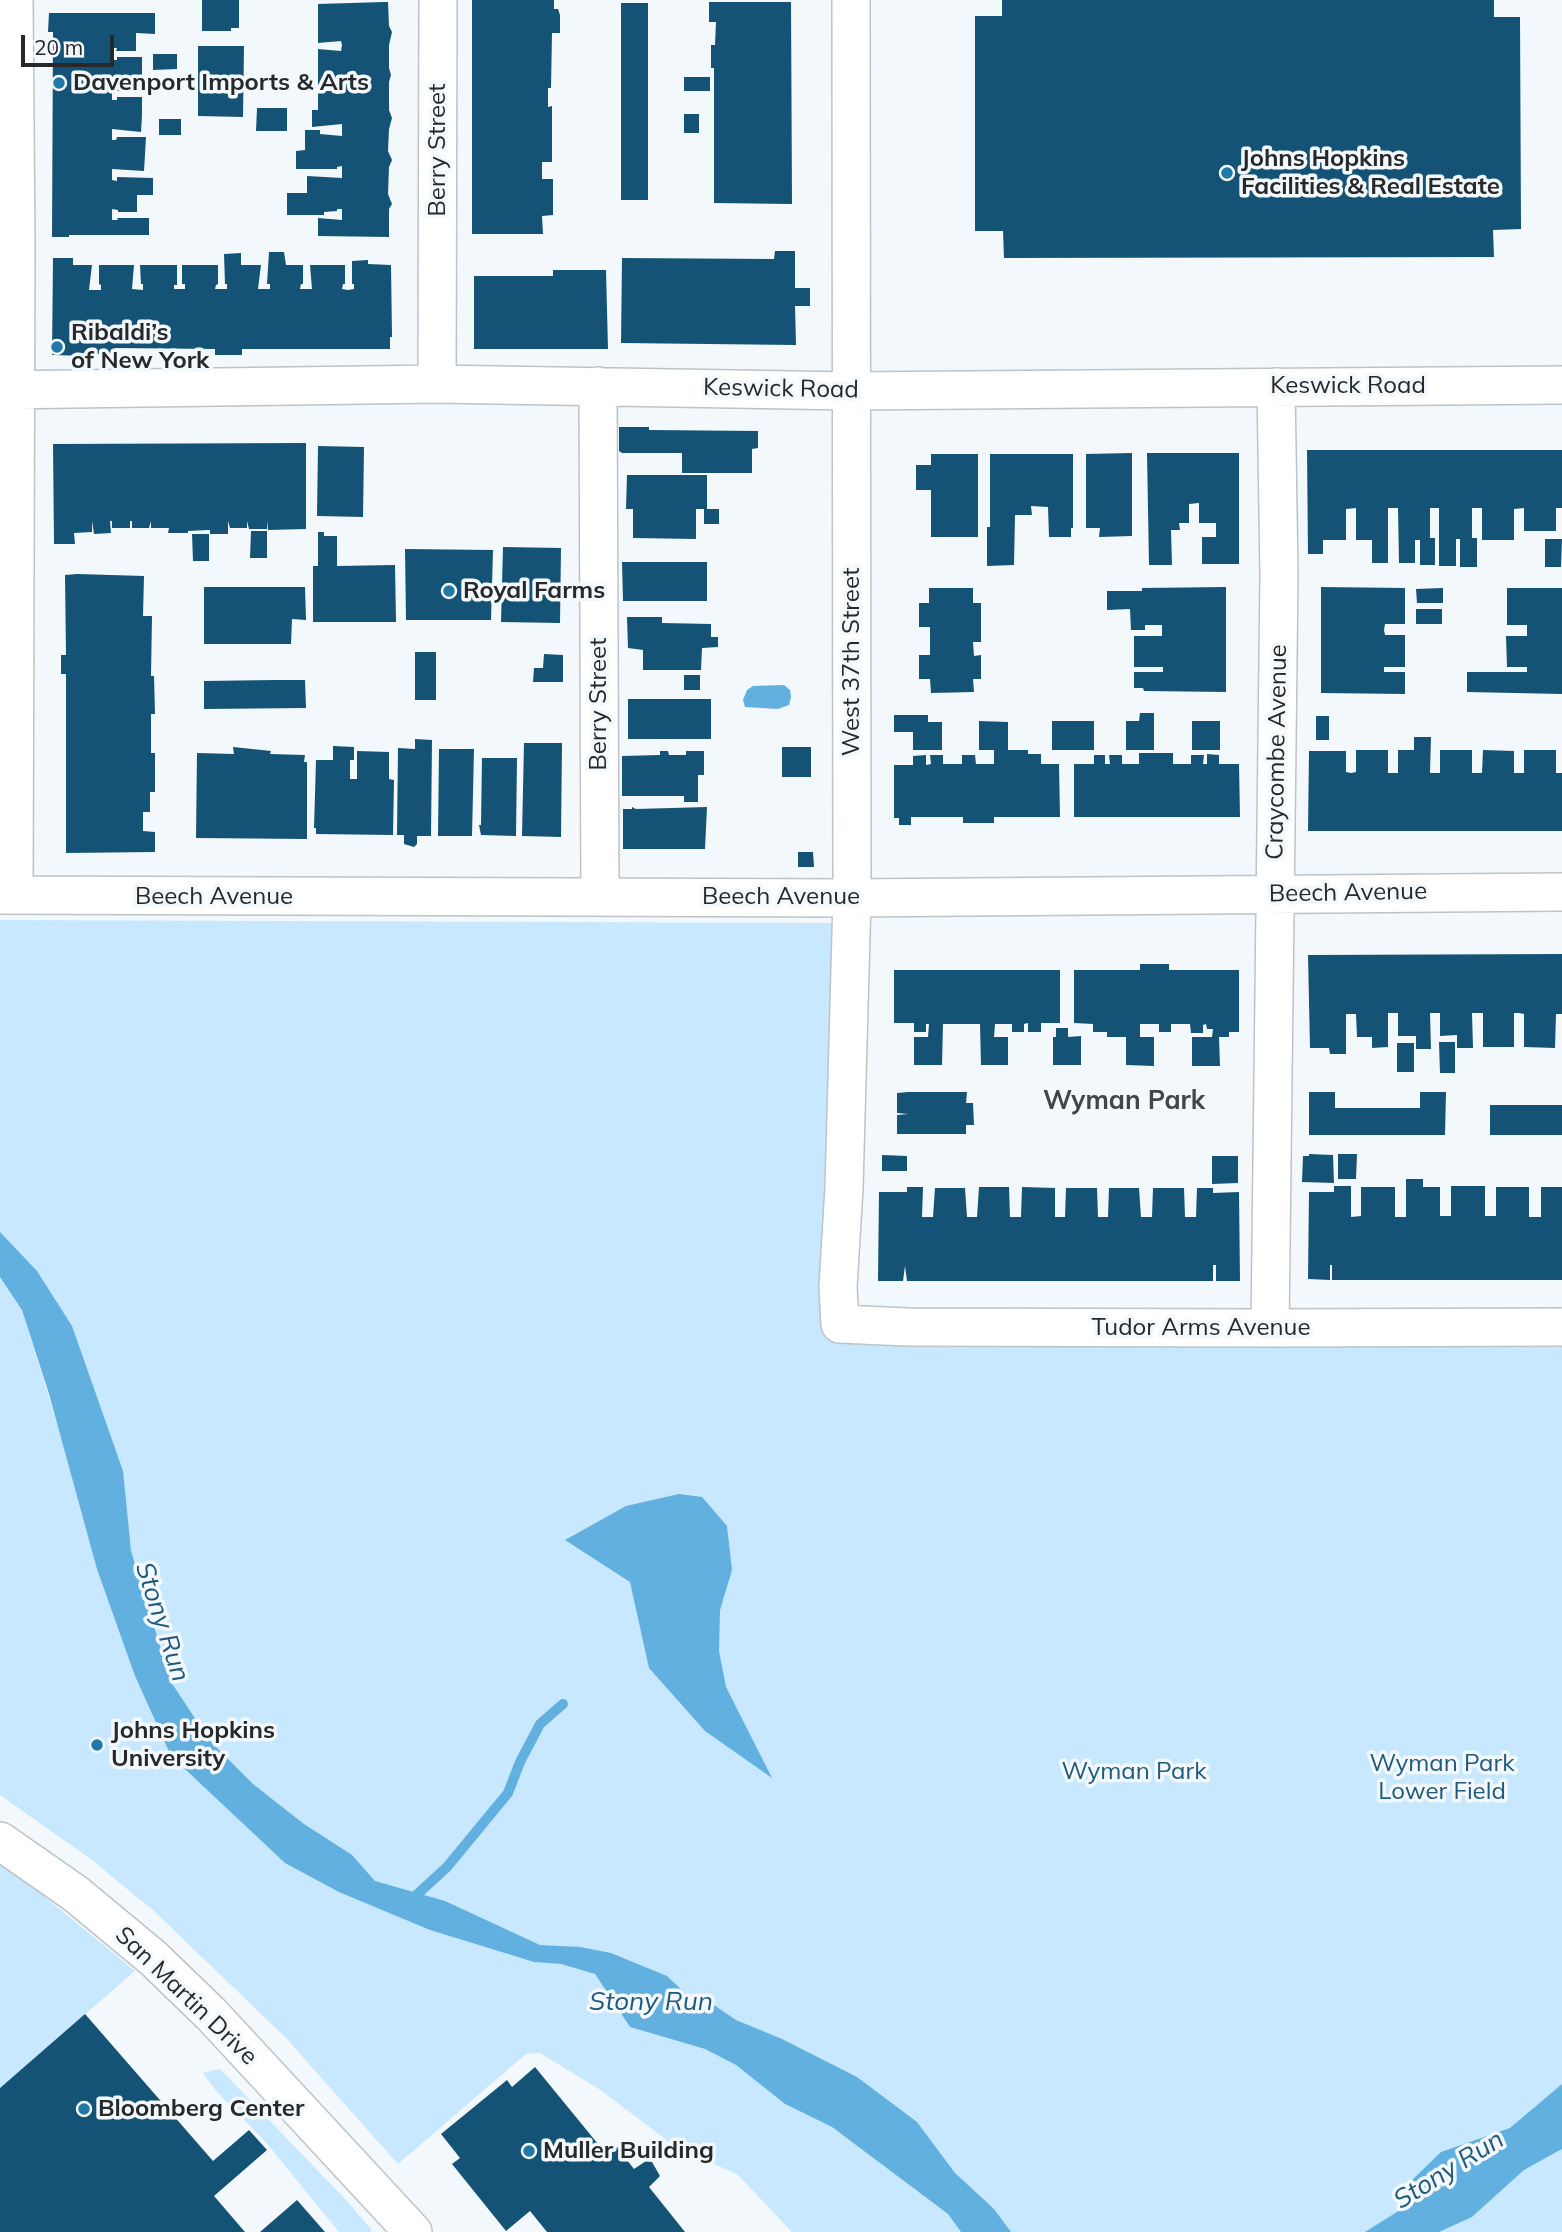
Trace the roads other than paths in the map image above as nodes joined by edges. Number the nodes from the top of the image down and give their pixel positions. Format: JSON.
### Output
{"nodes":[{"id":1,"x":14,"y":0,"type":"edge"},
{"id":2,"x":438,"y":0,"type":"edge"},
{"id":3,"x":851,"y":0,"type":"edge"},
{"id":4,"x":438,"y":384,"type":"junction"},
{"id":5,"x":1562,"y":385,"type":"edge"},
{"id":6,"x":598,"y":386,"type":"junction"},
{"id":7,"x":1276,"y":387,"type":"junction"},
{"id":8,"x":8,"y":390,"type":"edge"},
{"id":9,"x":851,"y":391,"type":"junction"},
{"id":10,"x":1562,"y":891,"type":"edge"},
{"id":11,"x":1276,"y":894,"type":"junction"},
{"id":12,"x":7,"y":895,"type":"edge"},
{"id":13,"x":600,"y":897,"type":"junction"},
{"id":14,"x":852,"y":898,"type":"junction"},
{"id":15,"x":840,"y":1324,"type":"joint"},
{"id":16,"x":1562,"y":1327,"type":"edge"},
{"id":17,"x":1270,"y":1328,"type":"junction"},
{"id":18,"x":0,"y":1841,"type":"edge"},
{"id":19,"x":413,"y":2232,"type":"edge"}],
"edges":[{"from":1,"to":8,"type":"street"},
{"from":2,"to":4,"type":"street","name":"Berry Street"},
{"from":3,"to":9,"type":"street","name":"West 37th Street"},
{"from":4,"to":6,"type":"street","name":"Keswick Road"},
{"from":4,"to":8,"type":"street","name":"Keswick Road"},
{"from":5,"to":7,"type":"street","name":"Keswick Road"},
{"from":6,"to":9,"type":"street","name":"Keswick Road"},
{"from":6,"to":13,"type":"street","name":"Berry Street"},
{"from":7,"to":9,"type":"street","name":"Keswick Road"},
{"from":7,"to":11,"type":"street","name":"Craycombe Avenue"},
{"from":8,"to":12,"type":"street"},
{"from":9,"to":14,"type":"street","name":"West 37th Street"},
{"from":10,"to":11,"type":"street","name":"Beech Avenue"},
{"from":11,"to":14,"type":"street","name":"Beech Avenue"},
{"from":11,"to":17,"type":"street","name":"Craycombe Avenue"},
{"from":12,"to":13,"type":"street","name":"Beech Avenue"},
{"from":13,"to":14,"type":"street","name":"Beech Avenue"},
{"from":14,"to":15,"type":"street","name":"West 37th Street"},
{"from":15,"to":17,"type":"street","name":"Tudor Arms Avenue"},
{"from":16,"to":17,"type":"street","name":"Tudor Arms Avenue"},
{"from":18,"to":19,"type":"street","name":"San Martin Drive"}]}
